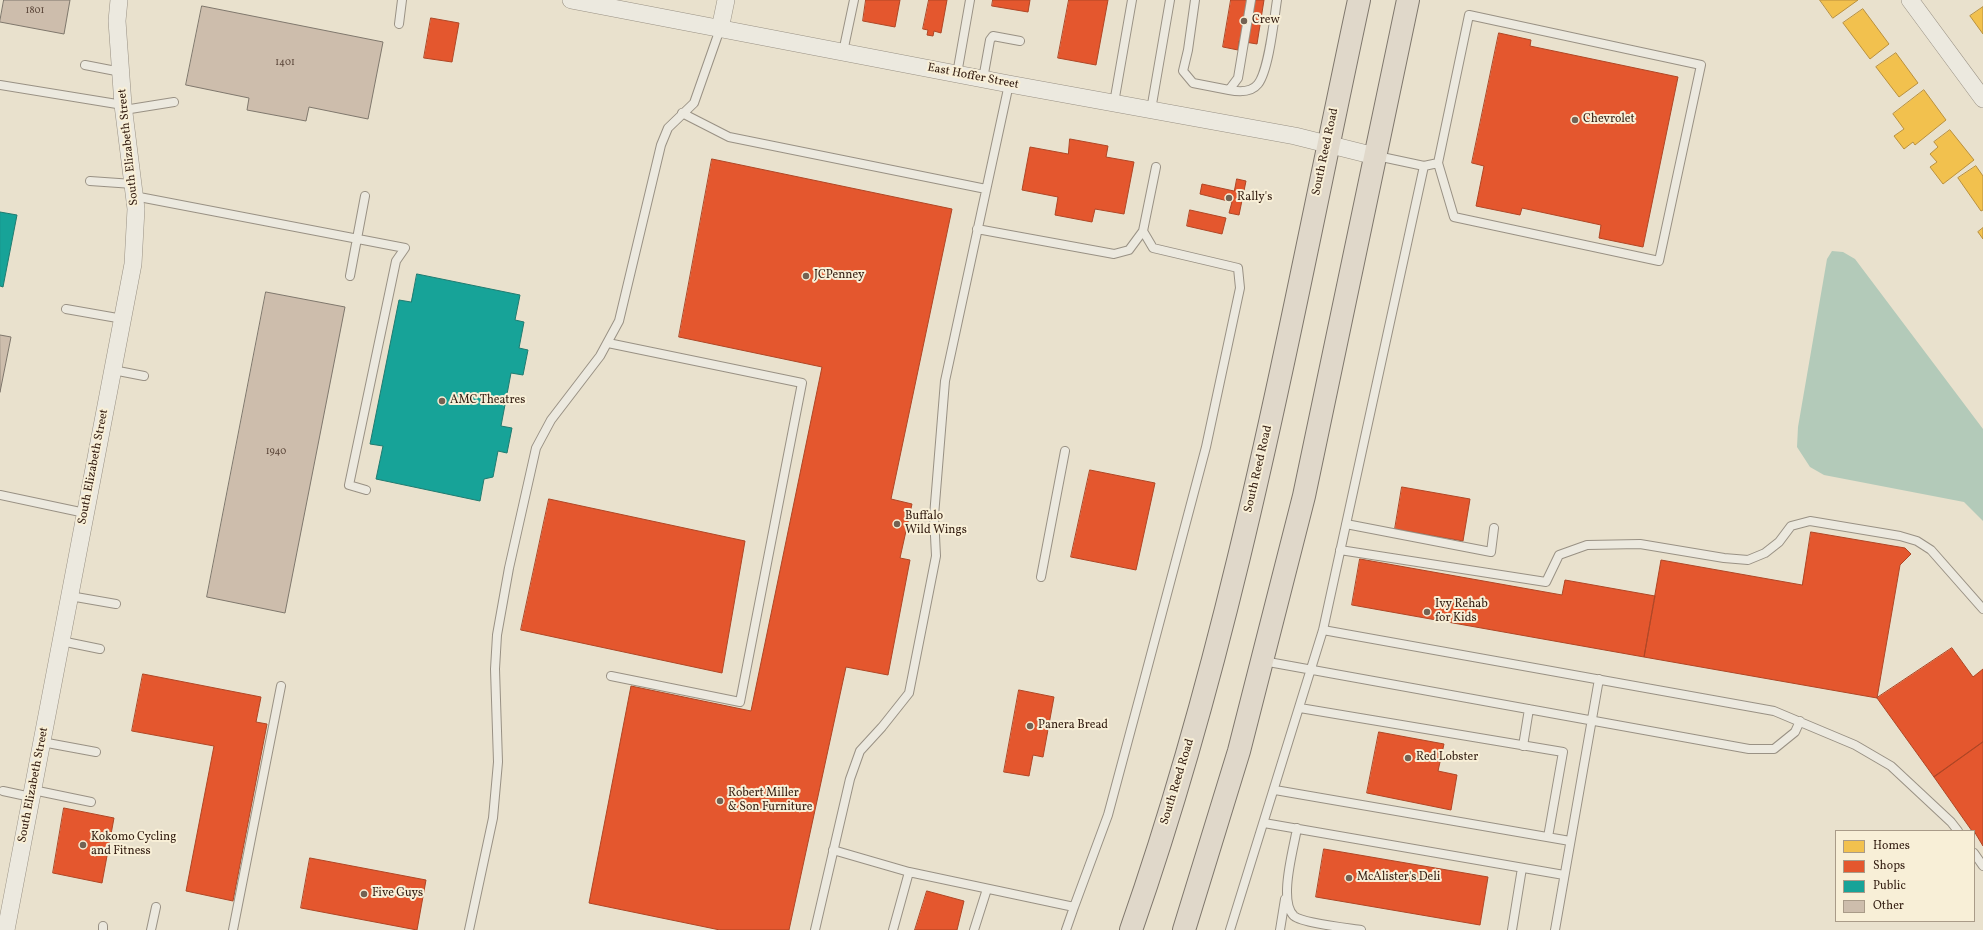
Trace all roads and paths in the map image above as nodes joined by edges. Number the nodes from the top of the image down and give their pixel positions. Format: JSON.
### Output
{"nodes":[{"id":1,"x":119,"y":0,"type":"edge"},
{"id":2,"x":402,"y":0,"type":"edge"},
{"id":3,"x":571,"y":0,"type":"edge"},
{"id":4,"x":726,"y":0,"type":"edge"},
{"id":5,"x":854,"y":0,"type":"edge"},
{"id":6,"x":970,"y":0,"type":"edge"},
{"id":7,"x":1132,"y":0,"type":"edge"},
{"id":8,"x":1170,"y":0,"type":"edge"},
{"id":9,"x":1195,"y":0,"type":"edge"},
{"id":10,"x":1251,"y":0,"type":"edge"},
{"id":11,"x":1277,"y":0,"type":"edge"},
{"id":12,"x":1359,"y":0,"type":"edge"},
{"id":13,"x":1408,"y":0,"type":"edge"},
{"id":14,"x":1910,"y":0,"type":"edge"},
{"id":15,"x":398,"y":24,"type":"dead end"},
{"id":16,"x":720,"y":29,"type":"junction"},
{"id":17,"x":1020,"y":41,"type":"dead end"},
{"id":18,"x":843,"y":52,"type":"junction"},
{"id":19,"x":85,"y":65,"type":"dead end"},
{"id":20,"x":121,"y":72,"type":"junction"},
{"id":21,"x":957,"y":74,"type":"junction"},
{"id":22,"x":983,"y":79,"type":"junction"},
{"id":23,"x":1009,"y":84,"type":"junction"},
{"id":24,"x":0,"y":85,"type":"edge"},
{"id":25,"x":1230,"y":90,"type":"junction"},
{"id":26,"x":1983,"y":99,"type":"edge"},
{"id":27,"x":174,"y":102,"type":"dead end"},
{"id":28,"x":1114,"y":103,"type":"junction"},
{"id":29,"x":123,"y":107,"type":"junction"},
{"id":30,"x":1151,"y":110,"type":"junction"},
{"id":31,"x":682,"y":113,"type":"junction"},
{"id":32,"x":1328,"y":143,"type":"junction"},
{"id":33,"x":1375,"y":156,"type":"junction"},
{"id":34,"x":1438,"y":163,"type":"junction"},
{"id":35,"x":1424,"y":166,"type":"junction"},
{"id":36,"x":1156,"y":167,"type":"dead end"},
{"id":37,"x":90,"y":181,"type":"dead end"},
{"id":38,"x":986,"y":189,"type":"junction"},
{"id":39,"x":134,"y":190,"type":"junction"},
{"id":40,"x":365,"y":196,"type":"dead end"},
{"id":41,"x":977,"y":229,"type":"junction"},
{"id":42,"x":1143,"y":231,"type":"junction"},
{"id":43,"x":357,"y":239,"type":"junction"},
{"id":44,"x":350,"y":276,"type":"dead end"},
{"id":45,"x":66,"y":309,"type":"dead end"},
{"id":46,"x":123,"y":319,"type":"junction"},
{"id":47,"x":608,"y":342,"type":"junction"},
{"id":48,"x":113,"y":370,"type":"junction"},
{"id":49,"x":144,"y":376,"type":"dead end"},
{"id":50,"x":1065,"y":452,"type":"dead end"},
{"id":51,"x":366,"y":490,"type":"dead end"},
{"id":52,"x":0,"y":495,"type":"edge"},
{"id":53,"x":84,"y":512,"type":"junction"},
{"id":54,"x":1346,"y":524,"type":"junction"},
{"id":55,"x":1494,"y":528,"type":"dead end"},
{"id":56,"x":1340,"y":550,"type":"junction"},
{"id":57,"x":1041,"y":577,"type":"dead end"},
{"id":58,"x":70,"y":596,"type":"junction"},
{"id":59,"x":116,"y":604,"type":"dead end"},
{"id":60,"x":1983,"y":609,"type":"edge"},
{"id":61,"x":1323,"y":630,"type":"junction"},
{"id":62,"x":61,"y":642,"type":"junction"},
{"id":63,"x":100,"y":649,"type":"dead end"},
{"id":64,"x":1262,"y":661,"type":"junction"},
{"id":65,"x":1311,"y":671,"type":"junction"},
{"id":66,"x":611,"y":676,"type":"dead end"},
{"id":67,"x":1599,"y":679,"type":"junction"},
{"id":68,"x":281,"y":686,"type":"dead end"},
{"id":69,"x":1300,"y":708,"type":"junction"},
{"id":70,"x":1529,"y":709,"type":"junction"},
{"id":71,"x":1591,"y":720,"type":"junction"},
{"id":72,"x":1800,"y":721,"type":"junction"},
{"id":73,"x":42,"y":742,"type":"junction"},
{"id":74,"x":1523,"y":746,"type":"junction"},
{"id":75,"x":96,"y":752,"type":"dead end"},
{"id":76,"x":1274,"y":790,"type":"junction"},
{"id":77,"x":3,"y":791,"type":"dead end"},
{"id":78,"x":32,"y":794,"type":"junction"},
{"id":79,"x":91,"y":802,"type":"dead end"},
{"id":80,"x":1264,"y":823,"type":"junction"},
{"id":81,"x":1297,"y":828,"type":"junction"},
{"id":82,"x":1957,"y":830,"type":"edge"},
{"id":83,"x":1548,"y":837,"type":"junction"},
{"id":84,"x":1570,"y":841,"type":"junction"},
{"id":85,"x":834,"y":850,"type":"junction"},
{"id":86,"x":1975,"y":854,"type":"edge"},
{"id":87,"x":1983,"y":866,"type":"edge"},
{"id":88,"x":1522,"y":868,"type":"junction"},
{"id":89,"x":909,"y":872,"type":"junction"},
{"id":90,"x":1564,"y":875,"type":"junction"},
{"id":91,"x":987,"y":888,"type":"junction"},
{"id":92,"x":1286,"y":894,"type":"junction"},
{"id":93,"x":156,"y":907,"type":"dead end"},
{"id":94,"x":1074,"y":907,"type":"junction"},
{"id":95,"x":6,"y":930,"type":"edge"},
{"id":96,"x":152,"y":930,"type":"edge"},
{"id":97,"x":233,"y":930,"type":"edge"},
{"id":98,"x":469,"y":930,"type":"edge"},
{"id":99,"x":815,"y":930,"type":"edge"},
{"id":100,"x":893,"y":930,"type":"edge"},
{"id":101,"x":974,"y":930,"type":"edge"},
{"id":102,"x":1066,"y":930,"type":"edge"},
{"id":103,"x":1131,"y":930,"type":"edge"},
{"id":104,"x":1184,"y":930,"type":"edge"},
{"id":105,"x":1230,"y":930,"type":"edge"},
{"id":106,"x":1280,"y":930,"type":"edge"},
{"id":107,"x":1361,"y":930,"type":"edge"},
{"id":108,"x":1512,"y":930,"type":"edge"},
{"id":109,"x":1555,"y":930,"type":"edge"}],
"edges":[{"from":1,"to":20,"type":"street","name":"South Elizabeth Street"},
{"from":2,"to":15,"type":"lane"},
{"from":3,"to":16,"type":"street","name":"East Hoffer Street"},
{"from":4,"to":16,"type":"street"},
{"from":5,"to":18,"type":"lane"},
{"from":6,"to":21,"type":"lane"},
{"from":7,"to":28,"type":"lane"},
{"from":8,"to":30,"type":"lane"},
{"from":9,"to":25,"type":"lane"},
{"from":10,"to":25,"type":"lane"},
{"from":11,"to":25,"type":"lane"},
{"from":12,"to":32,"type":"main road","name":"South Reed Road"},
{"from":13,"to":33,"type":"main road"},
{"from":14,"to":26,"type":"street"},
{"from":16,"to":18,"type":"street","name":"East Hoffer Street"},
{"from":16,"to":31,"type":"lane"},
{"from":17,"to":22,"type":"lane"},
{"from":18,"to":21,"type":"street","name":"East Hoffer Street"},
{"from":19,"to":20,"type":"lane"},
{"from":20,"to":29,"type":"street","name":"South Elizabeth Street"},
{"from":21,"to":22,"type":"street","name":"East Hoffer Street"},
{"from":22,"to":23,"type":"street","name":"East Hoffer Street"},
{"from":23,"to":28,"type":"street","name":"East Hoffer Street"},
{"from":23,"to":38,"type":"lane"},
{"from":24,"to":29,"type":"lane"},
{"from":27,"to":29,"type":"lane"},
{"from":28,"to":30,"type":"street","name":"East Hoffer Street"},
{"from":29,"to":39,"type":"street","name":"South Elizabeth Street"},
{"from":30,"to":32,"type":"street","name":"East Hoffer Street"},
{"from":31,"to":38,"type":"lane"},
{"from":31,"to":47,"type":"lane"},
{"from":32,"to":33,"type":"street","name":"East Hoffer Street"},
{"from":32,"to":103,"type":"main road","name":"South Reed Road"},
{"from":33,"to":35,"type":"lane"},
{"from":33,"to":64,"type":"main road"},
{"from":34,"to":34,"type":"lane"},
{"from":34,"to":35,"type":"lane"},
{"from":35,"to":54,"type":"lane"},
{"from":36,"to":42,"type":"lane"},
{"from":37,"to":39,"type":"lane"},
{"from":38,"to":41,"type":"lane"},
{"from":39,"to":43,"type":"lane"},
{"from":39,"to":46,"type":"street","name":"South Elizabeth Street"},
{"from":40,"to":43,"type":"lane"},
{"from":41,"to":42,"type":"lane"},
{"from":41,"to":85,"type":"lane"},
{"from":42,"to":94,"type":"lane"},
{"from":43,"to":44,"type":"lane"},
{"from":43,"to":51,"type":"lane"},
{"from":45,"to":46,"type":"lane"},
{"from":46,"to":48,"type":"street","name":"South Elizabeth Street"},
{"from":47,"to":66,"type":"lane"},
{"from":47,"to":98,"type":"lane"},
{"from":48,"to":49,"type":"lane"},
{"from":48,"to":53,"type":"street","name":"South Elizabeth Street"},
{"from":50,"to":57,"type":"lane"},
{"from":52,"to":53,"type":"lane"},
{"from":53,"to":58,"type":"street","name":"South Elizabeth Street"},
{"from":54,"to":55,"type":"lane"},
{"from":54,"to":56,"type":"lane"},
{"from":56,"to":60,"type":"lane"},
{"from":56,"to":61,"type":"lane"},
{"from":58,"to":59,"type":"lane"},
{"from":58,"to":62,"type":"street","name":"South Elizabeth Street"},
{"from":61,"to":65,"type":"lane"},
{"from":61,"to":67,"type":"lane"},
{"from":62,"to":63,"type":"lane"},
{"from":62,"to":73,"type":"street","name":"South Elizabeth Street"},
{"from":64,"to":65,"type":"lane"},
{"from":64,"to":104,"type":"main road"},
{"from":65,"to":69,"type":"lane"},
{"from":65,"to":70,"type":"lane"},
{"from":67,"to":71,"type":"lane"},
{"from":67,"to":72,"type":"lane"},
{"from":68,"to":97,"type":"lane"},
{"from":69,"to":74,"type":"lane"},
{"from":69,"to":76,"type":"lane"},
{"from":70,"to":71,"type":"lane"},
{"from":70,"to":74,"type":"lane"},
{"from":71,"to":72,"type":"lane"},
{"from":71,"to":84,"type":"lane"},
{"from":72,"to":82,"type":"lane"},
{"from":73,"to":75,"type":"lane"},
{"from":73,"to":78,"type":"street","name":"South Elizabeth Street"},
{"from":74,"to":83,"type":"lane"},
{"from":76,"to":80,"type":"lane"},
{"from":76,"to":83,"type":"lane"},
{"from":77,"to":78,"type":"lane"},
{"from":78,"to":79,"type":"lane"},
{"from":78,"to":95,"type":"street","name":"South Elizabeth Street"},
{"from":80,"to":81,"type":"lane"},
{"from":80,"to":105,"type":"lane"},
{"from":81,"to":88,"type":"lane"},
{"from":81,"to":92,"type":"lane"},
{"from":83,"to":84,"type":"lane"},
{"from":84,"to":90,"type":"lane"},
{"from":85,"to":89,"type":"lane"},
{"from":85,"to":99,"type":"lane"},
{"from":86,"to":87,"type":"lane"},
{"from":88,"to":90,"type":"lane"},
{"from":88,"to":108,"type":"lane"},
{"from":89,"to":91,"type":"lane"},
{"from":89,"to":100,"type":"lane"},
{"from":90,"to":109,"type":"lane"},
{"from":91,"to":94,"type":"lane"},
{"from":91,"to":101,"type":"lane"},
{"from":92,"to":106,"type":"lane"},
{"from":92,"to":107,"type":"lane"},
{"from":93,"to":96,"type":"lane"},
{"from":94,"to":102,"type":"lane"}]}
